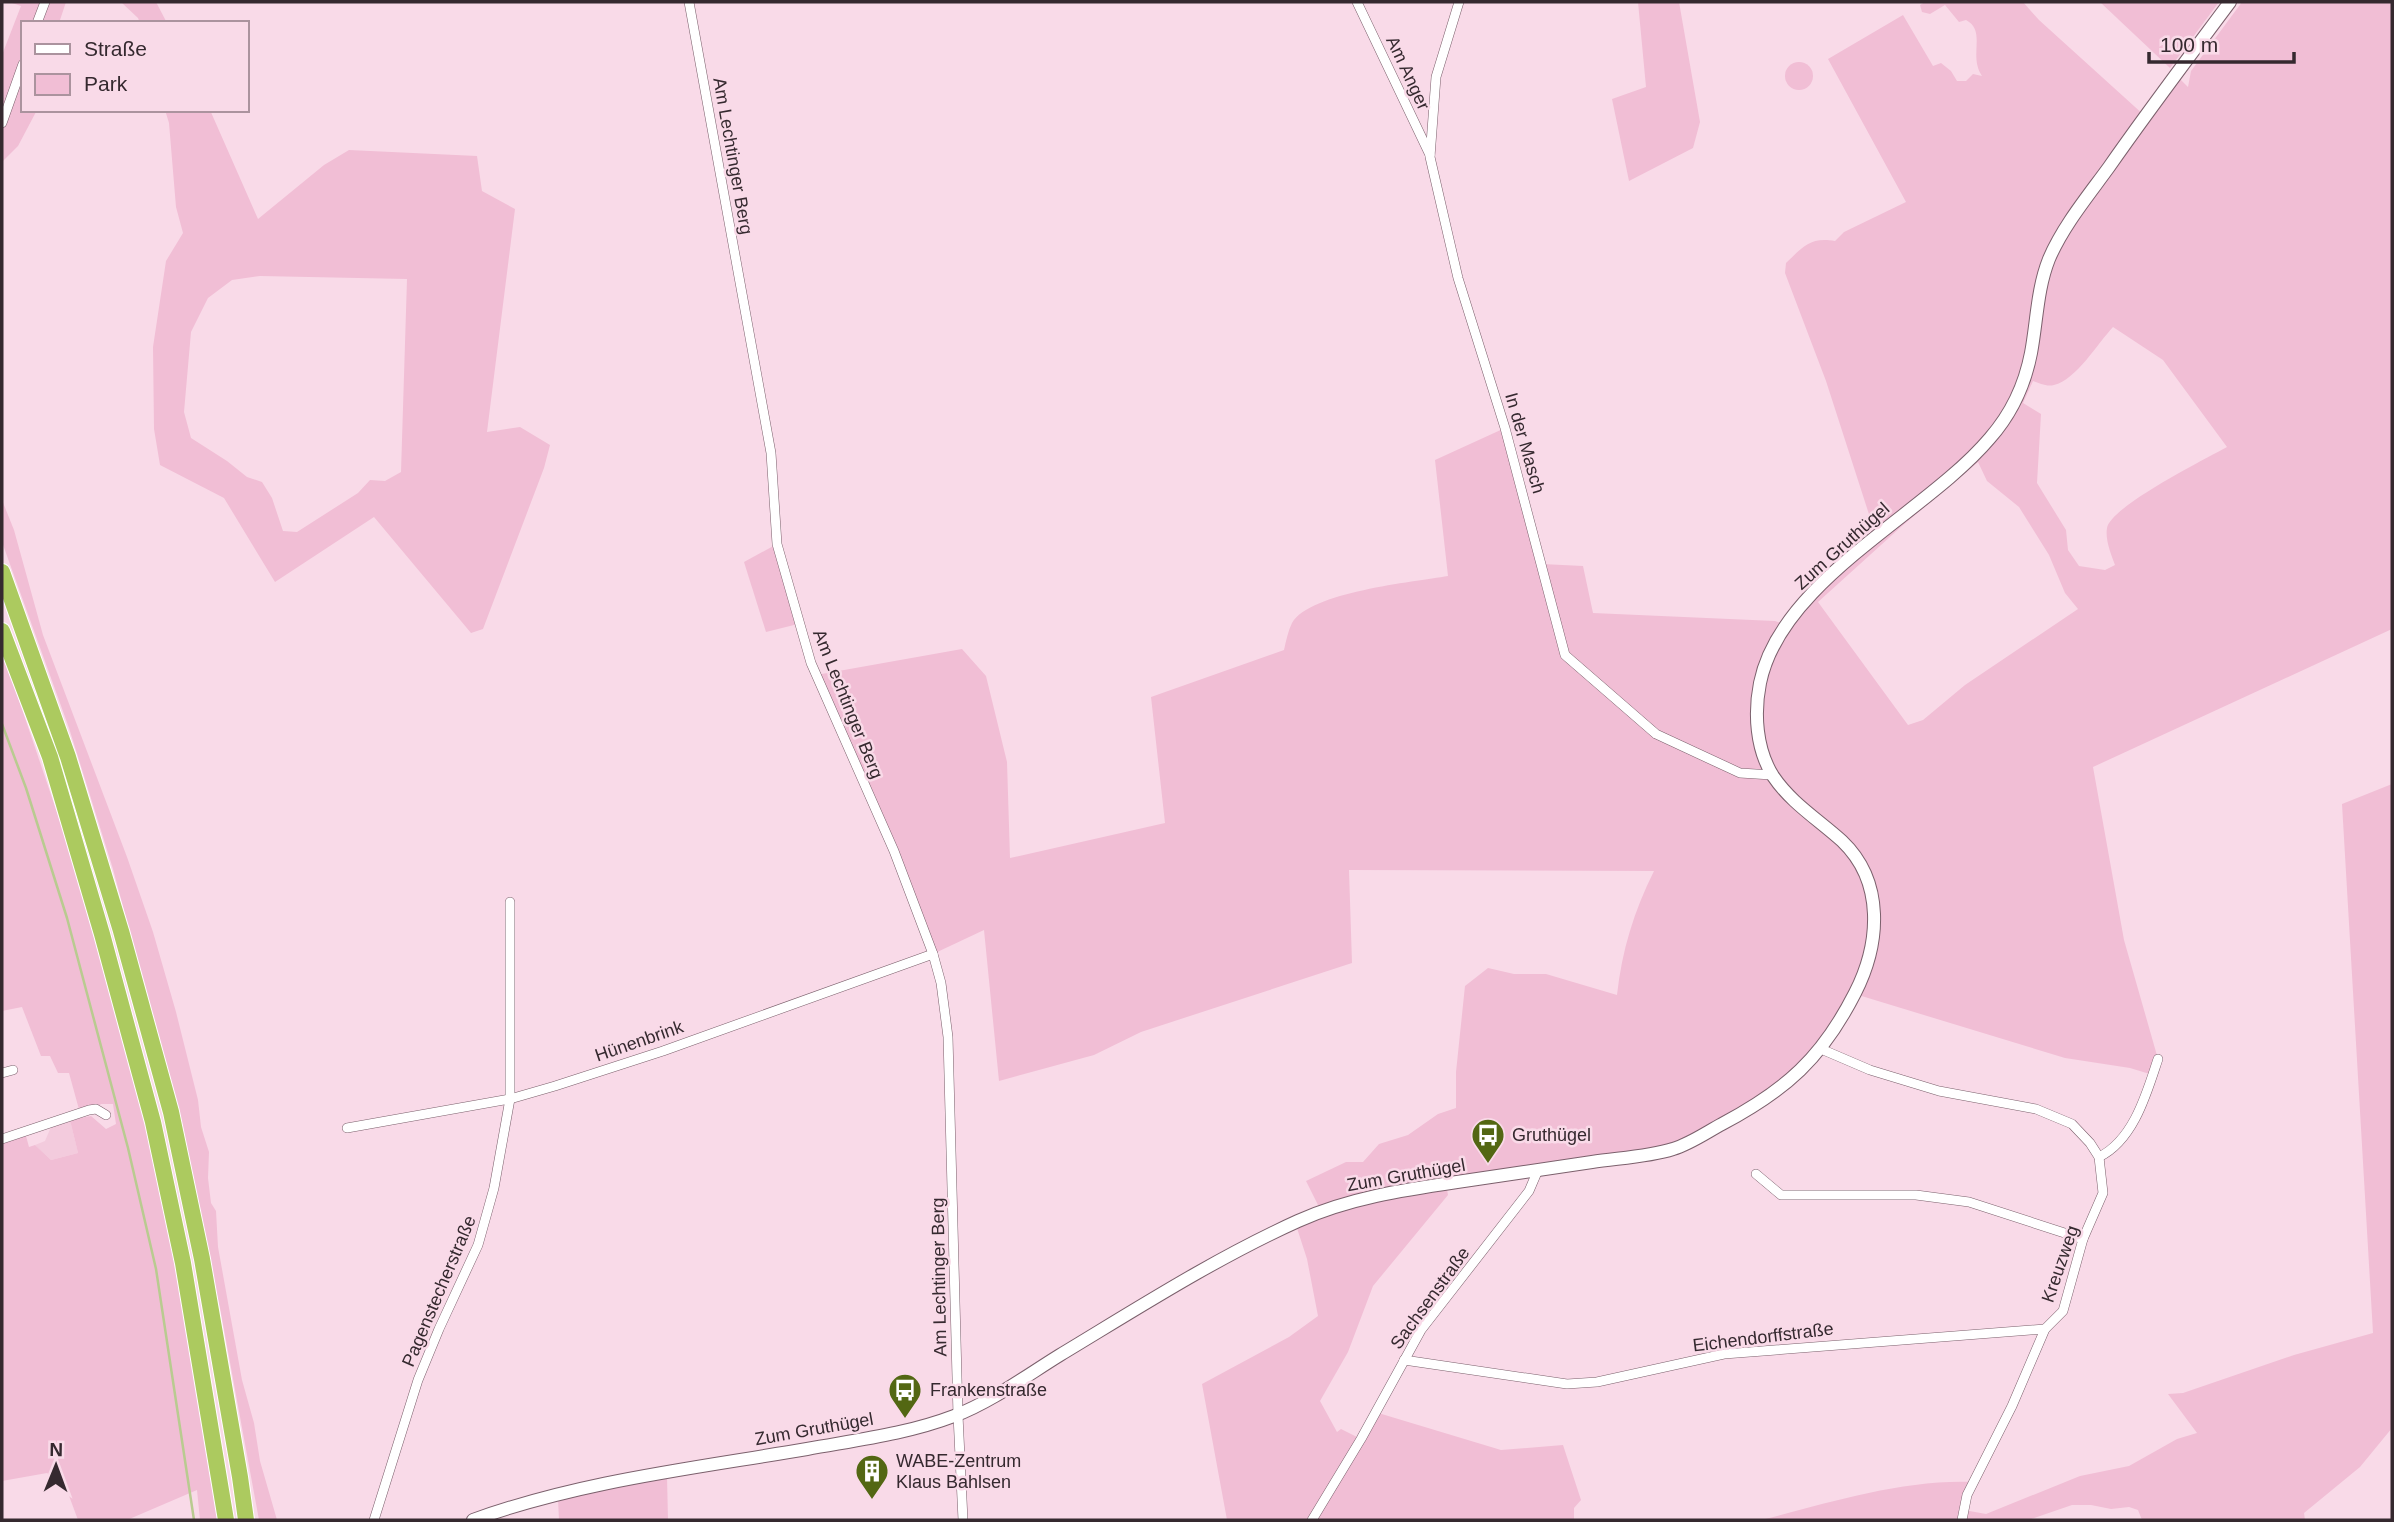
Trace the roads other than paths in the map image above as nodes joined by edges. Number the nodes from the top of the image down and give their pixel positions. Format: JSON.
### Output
{"nodes":[{"id":1,"x":45,"y":2,"type":"edge"},
{"id":2,"x":689,"y":2,"type":"edge"},
{"id":3,"x":1357,"y":2,"type":"edge"},
{"id":4,"x":1460,"y":2,"type":"edge"},
{"id":5,"x":2230,"y":2,"type":"edge"},
{"id":6,"x":38,"y":21,"type":"edge"},
{"id":7,"x":21,"y":70,"type":"edge"},
{"id":8,"x":2,"y":123,"type":"edge"},
{"id":9,"x":1430,"y":157,"type":"junction"},
{"id":10,"x":2,"y":572,"type":"edge"},
{"id":11,"x":2,"y":631,"type":"edge"},
{"id":12,"x":1772,"y":775,"type":"junction"},
{"id":13,"x":510,"y":902,"type":"dead end"},
{"id":14,"x":933,"y":954,"type":"junction"},
{"id":15,"x":1821,"y":1049,"type":"junction"},
{"id":16,"x":2158,"y":1059,"type":"dead end"},
{"id":17,"x":13,"y":1070,"type":"dead end"},
{"id":18,"x":2,"y":1073,"type":"edge"},
{"id":19,"x":510,"y":1099,"type":"junction"},
{"id":20,"x":106,"y":1115,"type":"dead end"},
{"id":21,"x":347,"y":1128,"type":"dead end"},
{"id":22,"x":2,"y":1139,"type":"edge"},
{"id":23,"x":2099,"y":1157,"type":"junction"},
{"id":24,"x":1538,"y":1170,"type":"junction"},
{"id":25,"x":1756,"y":1174,"type":"dead end"},
{"id":26,"x":2083,"y":1239,"type":"junction"},
{"id":27,"x":2045,"y":1329,"type":"junction"},
{"id":28,"x":1404,"y":1360,"type":"junction"},
{"id":29,"x":958,"y":1415,"type":"junction"},
{"id":30,"x":226,"y":1520,"type":"edge"},
{"id":31,"x":246,"y":1520,"type":"edge"},
{"id":32,"x":374,"y":1520,"type":"edge"},
{"id":33,"x":473,"y":1520,"type":"edge"},
{"id":34,"x":963,"y":1520,"type":"edge"},
{"id":35,"x":1311,"y":1520,"type":"edge"},
{"id":36,"x":1962,"y":1520,"type":"edge"}],
"edges":[{"from":1,"to":6,"type":"street"},
{"from":2,"to":14,"type":"street","name":"Am Lechtinger Berg"},
{"from":3,"to":9,"type":"street","name":"Am Anger"},
{"from":4,"to":9,"type":"street","name":"In der Masch"},
{"from":5,"to":12,"type":"street","name":"Zum Gruthügel"},
{"from":7,"to":8,"type":"street"},
{"from":9,"to":12,"type":"street","name":"In der Masch"},
{"from":10,"to":31,"type":"highway"},
{"from":11,"to":30,"type":"highway"},
{"from":12,"to":15,"type":"street","name":"Zum Gruthügel"},
{"from":13,"to":19,"type":"street","name":"Pagenstecherstraße"},
{"from":14,"to":19,"type":"street","name":"Hünenbrink"},
{"from":14,"to":29,"type":"street","name":"Am Lechtinger Berg"},
{"from":15,"to":23,"type":"street"},
{"from":15,"to":24,"type":"street","name":"Zum Gruthügel"},
{"from":16,"to":23,"type":"street"},
{"from":17,"to":18,"type":"street"},
{"from":19,"to":21,"type":"street","name":"Hünenbrink"},
{"from":19,"to":32,"type":"street","name":"Pagenstecherstraße"},
{"from":20,"to":22,"type":"street"},
{"from":23,"to":26,"type":"street","name":"Kreuzweg"},
{"from":24,"to":28,"type":"street","name":"Sachsenstraße"},
{"from":24,"to":29,"type":"street","name":"Zum Gruthügel"},
{"from":25,"to":26,"type":"street"},
{"from":26,"to":27,"type":"street","name":"Kreuzweg"},
{"from":27,"to":28,"type":"street","name":"Eichendorffstraße"},
{"from":27,"to":36,"type":"street","name":"Kreuzweg"},
{"from":28,"to":35,"type":"street","name":"Sachsenstraße"},
{"from":29,"to":33,"type":"street","name":"Zum Gruthügel"},
{"from":29,"to":34,"type":"street"}]}
